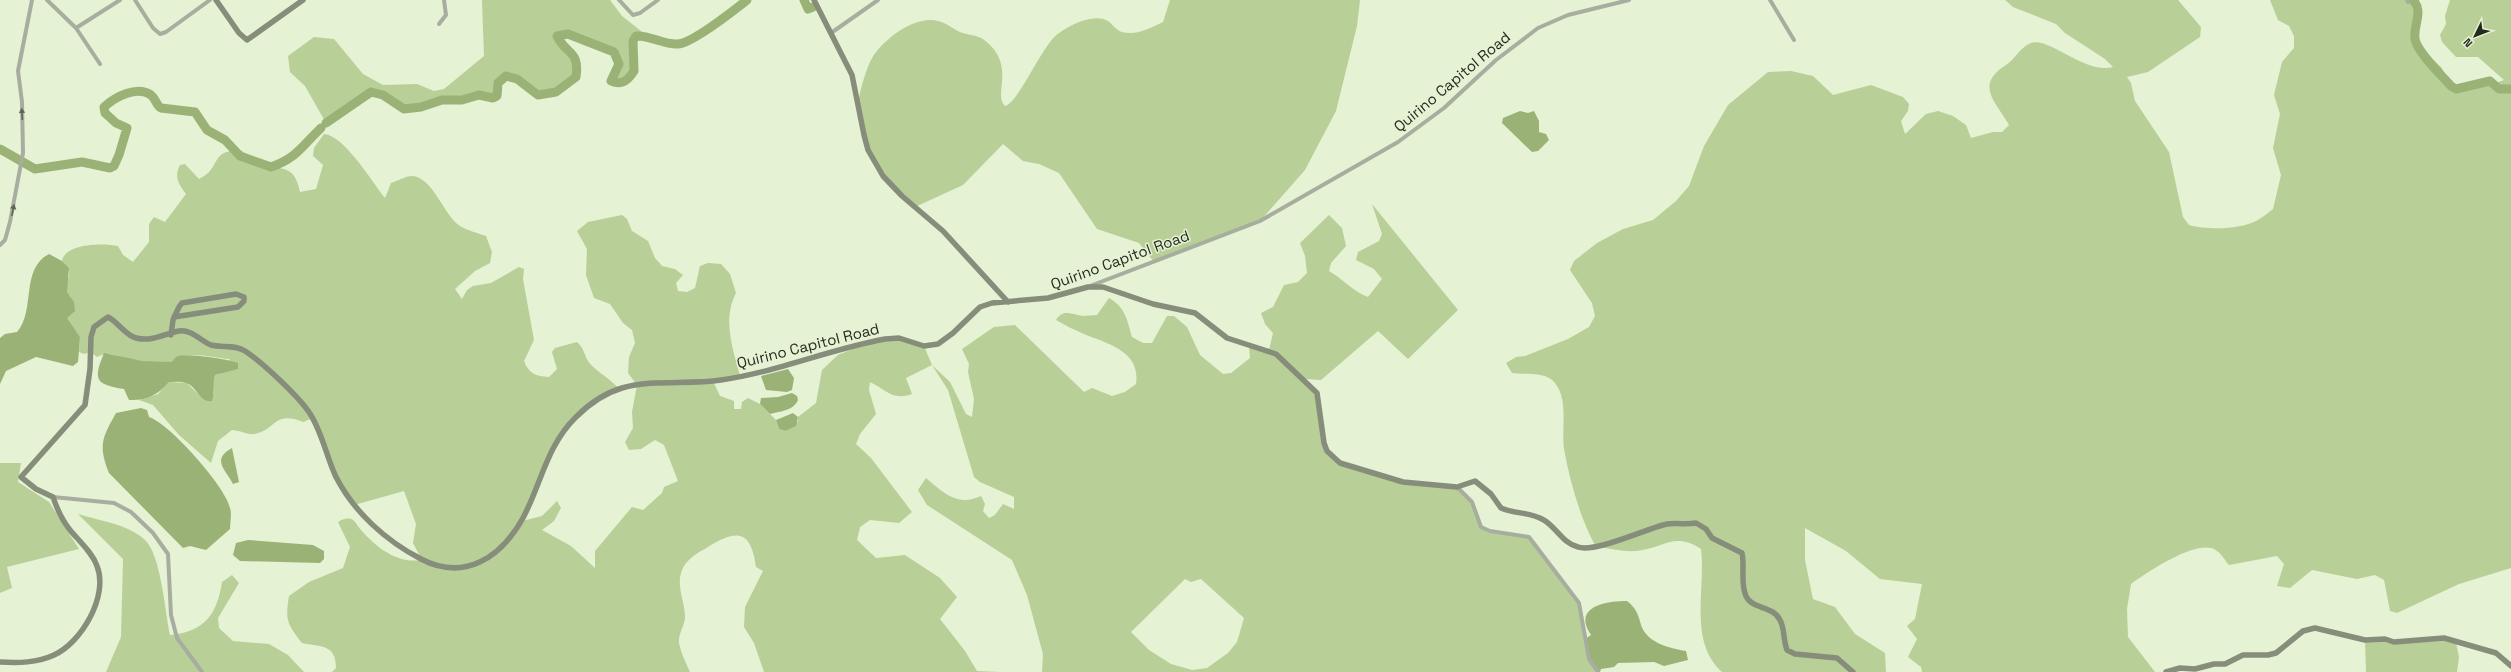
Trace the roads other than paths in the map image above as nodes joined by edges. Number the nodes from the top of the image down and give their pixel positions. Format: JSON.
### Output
{"nodes":[{"id":1,"x":32,"y":0,"type":"edge"},
{"id":2,"x":47,"y":0,"type":"edge"},
{"id":3,"x":120,"y":0,"type":"edge"},
{"id":4,"x":135,"y":0,"type":"edge"},
{"id":5,"x":210,"y":0,"type":"edge"},
{"id":6,"x":216,"y":0,"type":"edge"},
{"id":7,"x":303,"y":0,"type":"edge"},
{"id":8,"x":444,"y":0,"type":"edge"},
{"id":9,"x":619,"y":0,"type":"edge"},
{"id":10,"x":658,"y":0,"type":"edge"},
{"id":11,"x":814,"y":0,"type":"edge"},
{"id":12,"x":878,"y":0,"type":"edge"},
{"id":13,"x":1629,"y":0,"type":"edge"},
{"id":14,"x":1770,"y":0,"type":"edge"},
{"id":15,"x":439,"y":24,"type":"dead end"},
{"id":16,"x":76,"y":28,"type":"junction"},
{"id":17,"x":831,"y":33,"type":"junction"},
{"id":18,"x":1794,"y":40,"type":"dead end"},
{"id":19,"x":100,"y":64,"type":"dead end"},
{"id":20,"x":0,"y":245,"type":"edge"},
{"id":21,"x":1088,"y":287,"type":"junction"},
{"id":22,"x":1008,"y":302,"type":"junction"},
{"id":23,"x":174,"y":317,"type":"junction"},
{"id":24,"x":171,"y":335,"type":"junction"},
{"id":25,"x":1457,"y":487,"type":"junction"},
{"id":26,"x":53,"y":498,"type":"junction"},
{"id":27,"x":0,"y":662,"type":"edge"},
{"id":28,"x":2511,"y":666,"type":"edge"},
{"id":29,"x":202,"y":672,"type":"edge"},
{"id":30,"x":1598,"y":672,"type":"edge"},
{"id":31,"x":1853,"y":672,"type":"edge"},
{"id":32,"x":2166,"y":672,"type":"edge"}],
"edges":[{"from":20,"to":1,"type":"street","one_way":true},
{"from":2,"to":16,"type":"street"},
{"from":3,"to":16,"type":"street"},
{"from":4,"to":5,"type":"street"},
{"from":6,"to":7,"type":"street"},
{"from":8,"to":15,"type":"street"},
{"from":9,"to":10,"type":"street"},
{"from":11,"to":17,"type":"street"},
{"from":12,"to":17,"type":"street"},
{"from":13,"to":21,"type":"street","name":"Quirino Capitol Road"},
{"from":14,"to":18,"type":"street"},
{"from":16,"to":19,"type":"street"},
{"from":17,"to":22,"type":"street"},
{"from":21,"to":22,"type":"street","name":"Quirino Capitol Road"},
{"from":21,"to":25,"type":"street"},
{"from":22,"to":24,"type":"street","name":"Quirino Capitol Road"},
{"from":23,"to":23,"type":"street"},
{"from":23,"to":24,"type":"street"},
{"from":24,"to":26,"type":"street","name":"Quirino Capitol Road"},
{"from":25,"to":30,"type":"street"},
{"from":25,"to":31,"type":"street"},
{"from":26,"to":27,"type":"street"},
{"from":26,"to":29,"type":"street"},
{"from":28,"to":32,"type":"street"}]}
